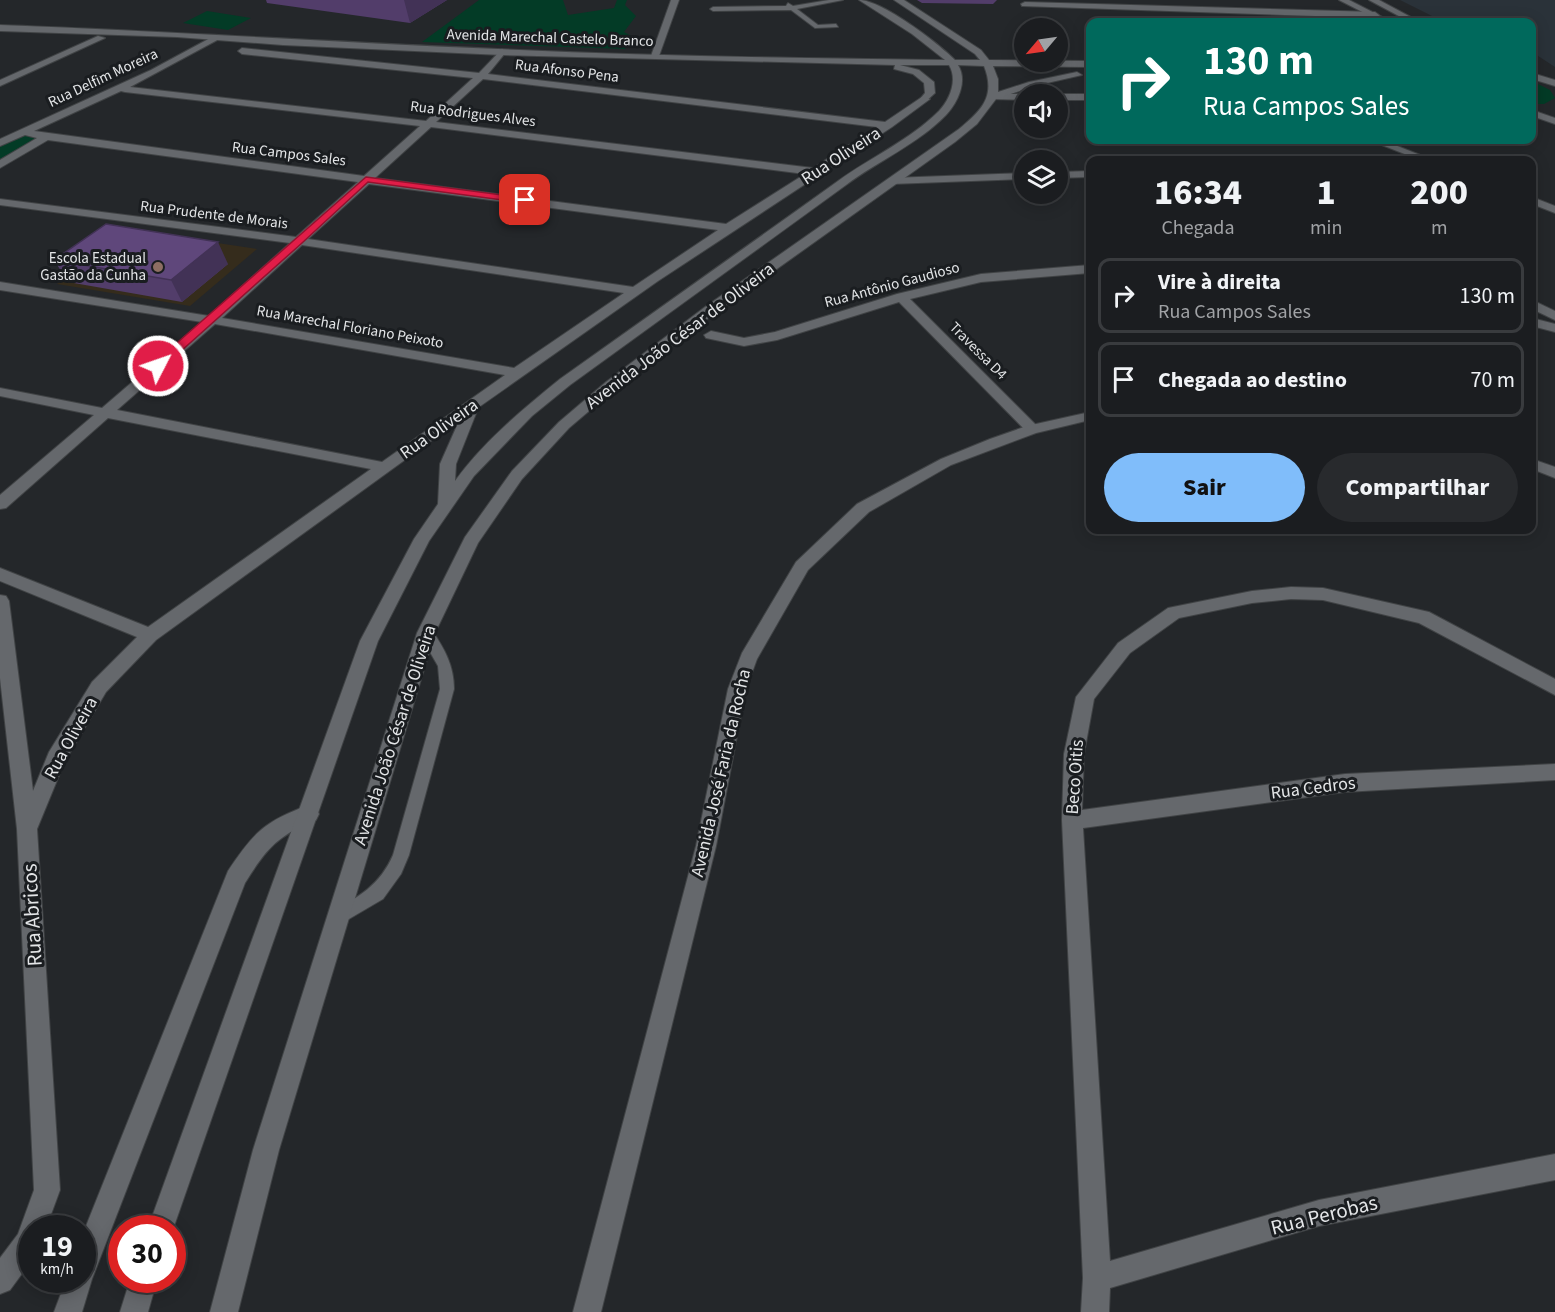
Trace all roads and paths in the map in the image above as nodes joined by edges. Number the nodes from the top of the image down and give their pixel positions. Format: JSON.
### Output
{"nodes":[{"id":1,"x":675,"y":0,"type":"edge"},
{"id":2,"x":790,"y":0,"type":"edge"},
{"id":3,"x":840,"y":0,"type":"edge"},
{"id":4,"x":864,"y":0,"type":"edge"},
{"id":5,"x":898,"y":0,"type":"edge"},
{"id":6,"x":1343,"y":0,"type":"edge"},
{"id":7,"x":1373,"y":0,"type":"edge"},
{"id":8,"x":1025,"y":4,"type":"dead end"},
{"id":9,"x":792,"y":8,"type":"junction"},
{"id":10,"x":713,"y":9,"type":"dead end"},
{"id":11,"x":1375,"y":15,"type":"junction"},
{"id":12,"x":1381,"y":18,"type":"edge"},
{"id":13,"x":1408,"y":18,"type":"edge"},
{"id":14,"x":837,"y":26,"type":"dead end"},
{"id":15,"x":0,"y":28,"type":"edge"},
{"id":16,"x":917,"y":34,"type":"junction"},
{"id":17,"x":0,"y":35,"type":"edge"},
{"id":18,"x":101,"y":38,"type":"junction"},
{"id":19,"x":217,"y":38,"type":"junction"},
{"id":20,"x":305,"y":43,"type":"junction"},
{"id":21,"x":919,"y":44,"type":"dead end"},
{"id":22,"x":242,"y":51,"type":"dead end"},
{"id":23,"x":502,"y":52,"type":"junction"},
{"id":24,"x":909,"y":52,"type":"dead end"},
{"id":25,"x":978,"y":52,"type":"junction"},
{"id":26,"x":656,"y":56,"type":"junction"},
{"id":27,"x":288,"y":57,"type":"junction"},
{"id":28,"x":1014,"y":58,"type":"edge"},
{"id":29,"x":881,"y":62,"type":"junction"},
{"id":30,"x":986,"y":62,"type":"junction"},
{"id":31,"x":1014,"y":62,"type":"edge"},
{"id":32,"x":1068,"y":63,"type":"edge"},
{"id":33,"x":1086,"y":64,"type":"edge"},
{"id":34,"x":955,"y":71,"type":"junction"},
{"id":35,"x":154,"y":72,"type":"junction"},
{"id":36,"x":991,"y":72,"type":"junction"},
{"id":37,"x":1077,"y":75,"type":"junction"},
{"id":38,"x":481,"y":76,"type":"junction"},
{"id":39,"x":1086,"y":76,"type":"edge"},
{"id":40,"x":1536,"y":77,"type":"edge"},
{"id":41,"x":1555,"y":81,"type":"edge"},
{"id":42,"x":0,"y":83,"type":"edge"},
{"id":43,"x":125,"y":89,"type":"junction"},
{"id":44,"x":1014,"y":97,"type":"edge"},
{"id":45,"x":1068,"y":97,"type":"edge"},
{"id":46,"x":1086,"y":97,"type":"edge"},
{"id":47,"x":993,"y":98,"type":"junction"},
{"id":48,"x":925,"y":99,"type":"junction"},
{"id":49,"x":1555,"y":112,"type":"edge"},
{"id":50,"x":1536,"y":113,"type":"edge"},
{"id":51,"x":1536,"y":114,"type":"edge"},
{"id":52,"x":1555,"y":121,"type":"edge"},
{"id":53,"x":430,"y":124,"type":"junction"},
{"id":54,"x":888,"y":125,"type":"junction"},
{"id":55,"x":24,"y":132,"type":"junction"},
{"id":56,"x":45,"y":138,"type":"junction"},
{"id":57,"x":0,"y":143,"type":"edge"},
{"id":58,"x":1385,"y":144,"type":"edge"},
{"id":59,"x":1417,"y":156,"type":"edge"},
{"id":60,"x":0,"y":165,"type":"edge"},
{"id":61,"x":817,"y":172,"type":"junction"},
{"id":62,"x":1086,"y":174,"type":"edge"},
{"id":63,"x":1068,"y":175,"type":"edge"},
{"id":64,"x":1014,"y":176,"type":"edge"},
{"id":65,"x":366,"y":179,"type":"junction"},
{"id":66,"x":891,"y":181,"type":"junction"},
{"id":67,"x":0,"y":202,"type":"edge"},
{"id":68,"x":1536,"y":202,"type":"edge"},
{"id":69,"x":1555,"y":210,"type":"edge"},
{"id":70,"x":728,"y":228,"type":"junction"},
{"id":71,"x":299,"y":242,"type":"junction"},
{"id":72,"x":1086,"y":269,"type":"edge"},
{"id":73,"x":0,"y":286,"type":"edge"},
{"id":74,"x":637,"y":291,"type":"junction"},
{"id":75,"x":900,"y":297,"type":"junction"},
{"id":76,"x":1536,"y":306,"type":"edge"},
{"id":77,"x":1555,"y":316,"type":"edge"},
{"id":78,"x":212,"y":320,"type":"junction"},
{"id":79,"x":1536,"y":323,"type":"edge"},
{"id":80,"x":1555,"y":328,"type":"edge"},
{"id":81,"x":711,"y":335,"type":"dead end"},
{"id":82,"x":517,"y":372,"type":"junction"},
{"id":83,"x":0,"y":392,"type":"edge"},
{"id":84,"x":472,"y":406,"type":"junction"},
{"id":85,"x":105,"y":412,"type":"junction"},
{"id":86,"x":1086,"y":417,"type":"edge"},
{"id":87,"x":1032,"y":429,"type":"junction"},
{"id":88,"x":1536,"y":465,"type":"edge"},
{"id":89,"x":384,"y":467,"type":"junction"},
{"id":90,"x":1555,"y":472,"type":"edge"},
{"id":91,"x":0,"y":504,"type":"edge"},
{"id":92,"x":446,"y":504,"type":"junction"},
{"id":93,"x":0,"y":574,"type":"edge"},
{"id":94,"x":0,"y":602,"type":"edge"},
{"id":95,"x":426,"y":633,"type":"junction"},
{"id":96,"x":150,"y":634,"type":"junction"},
{"id":97,"x":1555,"y":688,"type":"edge"},
{"id":98,"x":1555,"y":772,"type":"edge"},
{"id":99,"x":309,"y":814,"type":"junction"},
{"id":100,"x":1072,"y":820,"type":"junction"},
{"id":101,"x":27,"y":829,"type":"junction"},
{"id":102,"x":337,"y":918,"type":"junction"},
{"id":103,"x":1555,"y":1167,"type":"edge"},
{"id":104,"x":38,"y":1215,"type":"edge"},
{"id":105,"x":165,"y":1215,"type":"edge"},
{"id":106,"x":96,"y":1235,"type":"edge"},
{"id":107,"x":18,"y":1256,"type":"edge"},
{"id":108,"x":1097,"y":1278,"type":"junction"},
{"id":109,"x":0,"y":1280,"type":"edge"},
{"id":110,"x":75,"y":1293,"type":"edge"},
{"id":111,"x":140,"y":1293,"type":"edge"},
{"id":112,"x":68,"y":1312,"type":"edge"},
{"id":113,"x":134,"y":1312,"type":"edge"},
{"id":114,"x":224,"y":1312,"type":"edge"},
{"id":115,"x":587,"y":1312,"type":"edge"},
{"id":116,"x":1095,"y":1312,"type":"edge"}],
"edges":[{"from":1,"to":26,"type":"street"},
{"from":2,"to":9,"type":"lane"},
{"from":3,"to":9,"type":"lane"},
{"from":4,"to":16,"type":"street"},
{"from":5,"to":25,"type":"street"},
{"from":6,"to":11,"type":"street"},
{"from":7,"to":13,"type":"street"},
{"from":8,"to":11,"type":"street"},
{"from":9,"to":10,"type":"lane"},
{"from":9,"to":14,"type":"lane"},
{"from":11,"to":12,"type":"street"},
{"from":15,"to":19,"type":"street","name":"Avenida Marechal Castelo Branco"},
{"from":16,"to":21,"type":"street"},
{"from":16,"to":34,"type":"street"},
{"from":17,"to":18,"type":"street","name":"Avenida Marechal Castelo Branco"},
{"from":18,"to":19,"type":"street","name":"Avenida Marechal Castelo Branco"},
{"from":18,"to":42,"type":"street"},
{"from":19,"to":20,"type":"street","name":"Avenida Marechal Castelo Branco"},
{"from":19,"to":35,"type":"street","name":"Rua Delfim Moreira"},
{"from":20,"to":23,"type":"street","name":"Avenida Marechal Castelo Branco"},
{"from":20,"to":27,"type":"street"},
{"from":22,"to":27,"type":"street","name":"Rua Afonso Pena"},
{"from":23,"to":26,"type":"street","name":"Avenida Marechal Castelo Branco"},
{"from":23,"to":38,"type":"street"},
{"from":24,"to":29,"type":"street"},
{"from":25,"to":28,"type":"street"},
{"from":25,"to":30,"type":"street"},
{"from":26,"to":29,"type":"street","name":"Avenida Marechal Castelo Branco"},
{"from":27,"to":38,"type":"street","name":"Rua Afonso Pena"},
{"from":29,"to":34,"type":"street","name":"Avenida Marechal Castelo Branco"},
{"from":29,"to":48,"type":"street"},
{"from":30,"to":31,"type":"street"},
{"from":30,"to":34,"type":"street"},
{"from":30,"to":36,"type":"street"},
{"from":32,"to":33,"type":"street"},
{"from":34,"to":36,"type":"street"},
{"from":34,"to":48,"type":"street","name":"Rua Oliveira"},
{"from":34,"to":92,"type":"street","name":"Avenida João César de Oliveira"},
{"from":35,"to":43,"type":"street"},
{"from":35,"to":55,"type":"street","name":"Rua Delfim Moreira"},
{"from":36,"to":37,"type":"street"},
{"from":36,"to":47,"type":"street"},
{"from":37,"to":39,"type":"street"},
{"from":37,"to":47,"type":"street"},
{"from":38,"to":53,"type":"street"},
{"from":38,"to":54,"type":"street","name":"Rua Afonso Pena"},
{"from":40,"to":41,"type":"street"},
{"from":43,"to":53,"type":"street","name":"Rua Rodrigues Alves"},
{"from":43,"to":56,"type":"street"},
{"from":44,"to":47,"type":"street"},
{"from":45,"to":46,"type":"street"},
{"from":47,"to":66,"type":"street","name":"Avenida João César de Oliveira"},
{"from":48,"to":54,"type":"street","name":"Rua Oliveira"},
{"from":49,"to":50,"type":"street"},
{"from":51,"to":52,"type":"street"},
{"from":53,"to":61,"type":"street","name":"Rua Rodrigues Alves"},
{"from":53,"to":65,"type":"street"},
{"from":54,"to":61,"type":"street","name":"Rua Oliveira"},
{"from":55,"to":56,"type":"street","name":"Rua Campos Sales"},
{"from":55,"to":57,"type":"street","name":"Rua Delfim Moreira"},
{"from":56,"to":60,"type":"street"},
{"from":56,"to":65,"type":"street","name":"Rua Campos Sales"},
{"from":58,"to":59,"type":"street"},
{"from":61,"to":70,"type":"street","name":"Rua Oliveira"},
{"from":62,"to":63,"type":"street"},
{"from":64,"to":66,"type":"street"},
{"from":65,"to":70,"type":"street","name":"Rua Campos Sales"},
{"from":65,"to":71,"type":"street"},
{"from":66,"to":95,"type":"street","name":"Avenida João César de Oliveira"},
{"from":67,"to":71,"type":"street","name":"Rua Prudente de Morais"},
{"from":68,"to":69,"type":"street"},
{"from":70,"to":74,"type":"street","name":"Rua Oliveira"},
{"from":71,"to":74,"type":"street","name":"Rua Prudente de Morais"},
{"from":71,"to":78,"type":"street"},
{"from":72,"to":75,"type":"street","name":"Rua Antônio Gaudioso"},
{"from":73,"to":78,"type":"street","name":"Rua Marechal Floriano Peixoto"},
{"from":74,"to":82,"type":"street","name":"Rua Oliveira"},
{"from":75,"to":81,"type":"street","name":"Rua Antônio Gaudioso"},
{"from":75,"to":87,"type":"street","name":"Travessa D4"},
{"from":76,"to":77,"type":"street"},
{"from":78,"to":82,"type":"street","name":"Rua Marechal Floriano Peixoto"},
{"from":78,"to":85,"type":"street"},
{"from":79,"to":80,"type":"street"},
{"from":82,"to":84,"type":"street","name":"Rua Oliveira"},
{"from":83,"to":85,"type":"street"},
{"from":84,"to":89,"type":"street","name":"Rua Oliveira"},
{"from":84,"to":92,"type":"street"},
{"from":85,"to":89,"type":"street"},
{"from":85,"to":91,"type":"street"},
{"from":86,"to":87,"type":"street","name":"Avenida José Faria da Rocha"},
{"from":87,"to":115,"type":"street","name":"Avenida José Faria da Rocha"},
{"from":88,"to":90,"type":"street"},
{"from":89,"to":96,"type":"street","name":"Rua Oliveira"},
{"from":92,"to":99,"type":"street","name":"Avenida João César de Oliveira"},
{"from":93,"to":96,"type":"street"},
{"from":94,"to":101,"type":"street","name":"Rua Abricos"},
{"from":95,"to":102,"type":"street","name":"Avenida João César de Oliveira"},
{"from":95,"to":102,"type":"lane"},
{"from":96,"to":101,"type":"street","name":"Rua Oliveira"},
{"from":97,"to":100,"type":"street","name":"Beco Oitis"},
{"from":98,"to":100,"type":"street","name":"Rua Cedros"},
{"from":99,"to":105,"type":"street","name":"Avenida João César de Oliveira"},
{"from":99,"to":106,"type":"street"},
{"from":100,"to":108,"type":"street","name":"Beco Oitis"},
{"from":101,"to":104,"type":"street","name":"Rua Abricos"},
{"from":102,"to":114,"type":"street","name":"Avenida João César de Oliveira"},
{"from":103,"to":108,"type":"street","name":"Rua Perobas"},
{"from":107,"to":109,"type":"street","name":"Rua Abricos"},
{"from":108,"to":116,"type":"street","name":"Beco Oitis"},
{"from":110,"to":112,"type":"street"},
{"from":111,"to":113,"type":"street"}]}
